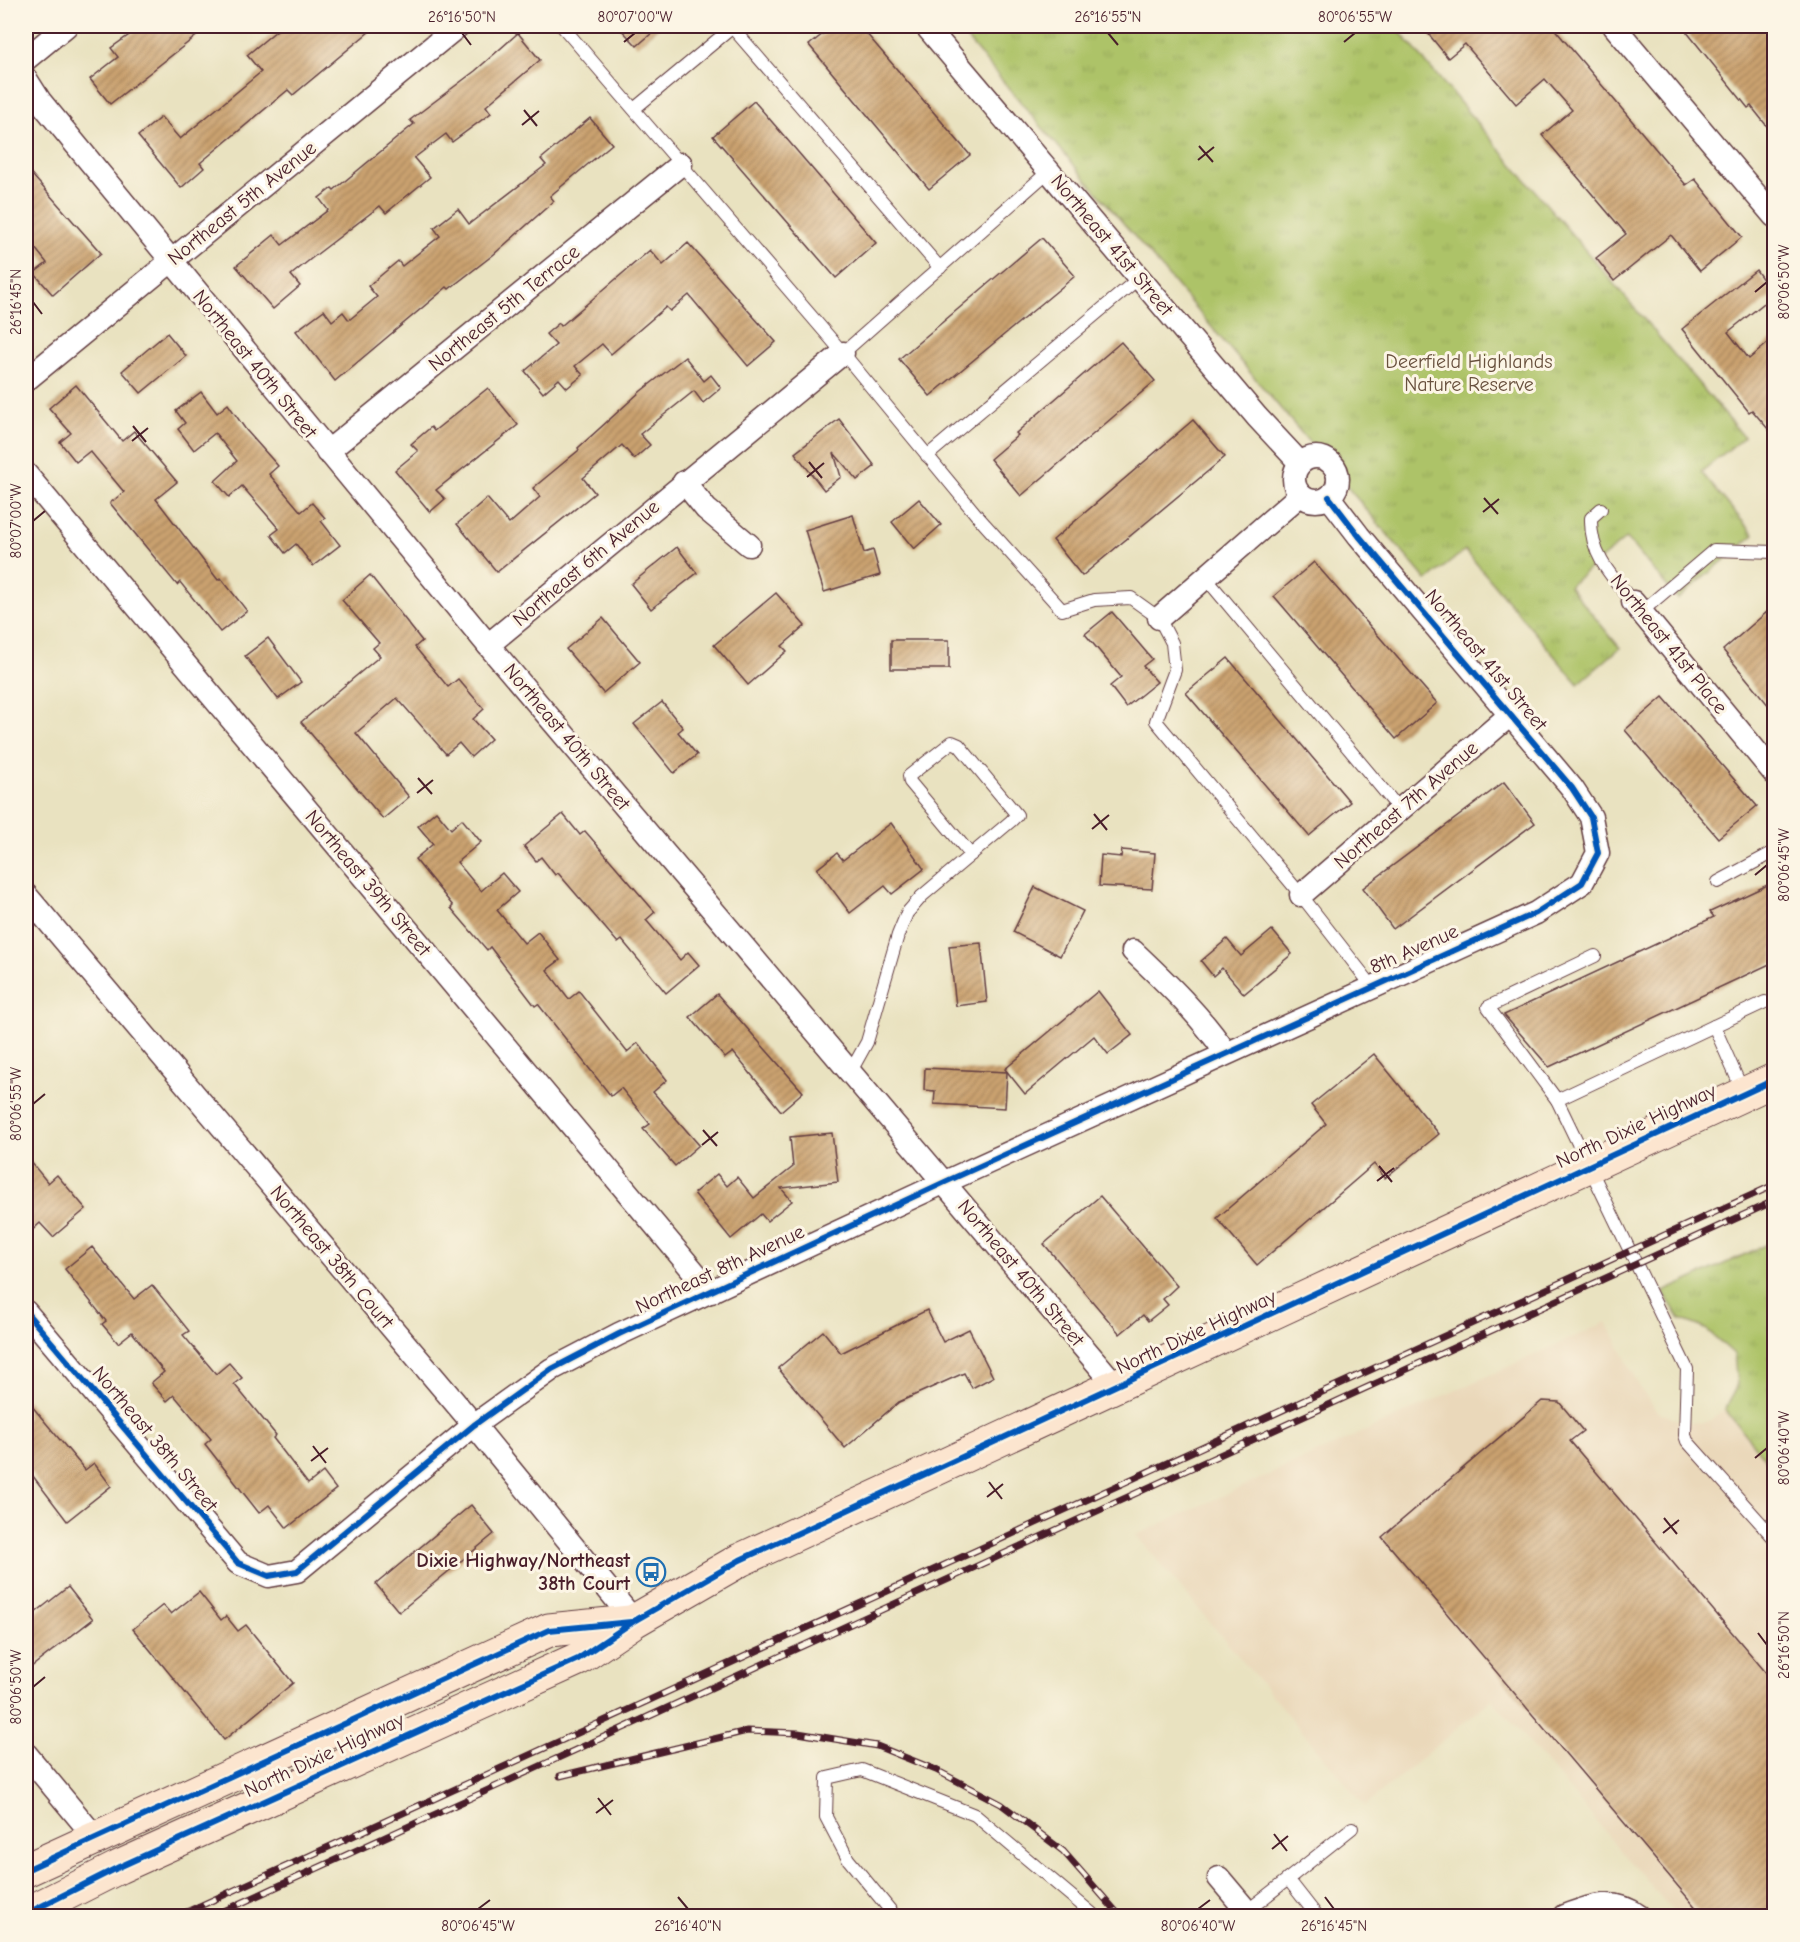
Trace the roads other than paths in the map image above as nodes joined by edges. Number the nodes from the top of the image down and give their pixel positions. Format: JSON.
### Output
{"nodes":[{"id":1,"x":66,"y":26,"type":"edge"},
{"id":2,"x":458,"y":26,"type":"edge"},
{"id":3,"x":562,"y":26,"type":"edge"},
{"id":4,"x":733,"y":26,"type":"edge"},
{"id":5,"x":926,"y":26,"type":"edge"},
{"id":6,"x":1614,"y":26,"type":"edge"},
{"id":7,"x":26,"y":59,"type":"edge"},
{"id":8,"x":26,"y":79,"type":"edge"},
{"id":9,"x":634,"y":110,"type":"junction"},
{"id":10,"x":681,"y":164,"type":"junction"},
{"id":11,"x":1049,"y":171,"type":"junction"},
{"id":12,"x":1774,"y":216,"type":"edge"},
{"id":13,"x":171,"y":261,"type":"junction"},
{"id":14,"x":940,"y":268,"type":"junction"},
{"id":15,"x":1139,"y":278,"type":"junction"},
{"id":16,"x":843,"y":353,"type":"junction"},
{"id":17,"x":26,"y":380,"type":"edge"},
{"id":18,"x":327,"y":452,"type":"junction"},
{"id":19,"x":927,"y":456,"type":"junction"},
{"id":20,"x":1300,"y":463,"type":"junction"},
{"id":21,"x":26,"y":474,"type":"edge"},
{"id":22,"x":684,"y":482,"type":"junction"},
{"id":23,"x":1300,"y":495,"type":"junction"},
{"id":24,"x":1329,"y":497,"type":"junction"},
{"id":25,"x":1601,"y":509,"type":"dead end"},
{"id":26,"x":749,"y":545,"type":"dead end"},
{"id":27,"x":1774,"y":552,"type":"edge"},
{"id":28,"x":1205,"y":577,"type":"junction"},
{"id":29,"x":1637,"y":607,"type":"junction"},
{"id":30,"x":1159,"y":618,"type":"junction"},
{"id":31,"x":488,"y":645,"type":"junction"},
{"id":32,"x":1510,"y":715,"type":"junction"},
{"id":33,"x":1774,"y":772,"type":"edge"},
{"id":34,"x":1400,"y":810,"type":"junction"},
{"id":35,"x":1774,"y":852,"type":"edge"},
{"id":36,"x":1598,"y":853,"type":"joint"},
{"id":37,"x":971,"y":855,"type":"junction"},
{"id":38,"x":1718,"y":882,"type":"dead end"},
{"id":39,"x":26,"y":895,"type":"edge"},
{"id":40,"x":1301,"y":895,"type":"junction"},
{"id":41,"x":1133,"y":951,"type":"dead end"},
{"id":42,"x":1595,"y":956,"type":"dead end"},
{"id":43,"x":1372,"y":986,"type":"junction"},
{"id":44,"x":1765,"y":1002,"type":"dead end"},
{"id":45,"x":1714,"y":1026,"type":"junction"},
{"id":46,"x":1226,"y":1053,"type":"junction"},
{"id":47,"x":851,"y":1071,"type":"junction"},
{"id":48,"x":1774,"y":1080,"type":"edge"},
{"id":49,"x":1744,"y":1094,"type":"junction"},
{"id":50,"x":1557,"y":1100,"type":"junction"},
{"id":51,"x":1590,"y":1166,"type":"junction"},
{"id":52,"x":945,"y":1182,"type":"junction"},
{"id":53,"x":711,"y":1292,"type":"junction"},
{"id":54,"x":26,"y":1312,"type":"edge"},
{"id":55,"x":1117,"y":1387,"type":"junction"},
{"id":56,"x":474,"y":1425,"type":"junction"},
{"id":57,"x":1774,"y":1538,"type":"edge"},
{"id":58,"x":269,"y":1576,"type":"joint"},
{"id":59,"x":634,"y":1621,"type":"junction"},
{"id":60,"x":26,"y":1754,"type":"edge"},
{"id":61,"x":1352,"y":1828,"type":"dead end"},
{"id":62,"x":94,"y":1836,"type":"junction"},
{"id":63,"x":26,"y":1870,"type":"edge"},
{"id":64,"x":1219,"y":1878,"type":"dead end"},
{"id":65,"x":1288,"y":1880,"type":"junction"},
{"id":66,"x":26,"y":1914,"type":"edge"},
{"id":67,"x":1249,"y":1914,"type":"edge"},
{"id":68,"x":895,"y":1917,"type":"edge"},
{"id":69,"x":1095,"y":1917,"type":"edge"},
{"id":70,"x":1317,"y":1917,"type":"edge"},
{"id":71,"x":1564,"y":1917,"type":"edge"},
{"id":72,"x":1639,"y":1917,"type":"edge"}],
"edges":[{"from":1,"to":7,"type":"street"},
{"from":2,"to":13,"type":"street","name":"Northeast 5th Avenue"},
{"from":3,"to":9,"type":"lane"},
{"from":4,"to":9,"type":"lane"},
{"from":4,"to":14,"type":"lane"},
{"from":5,"to":11,"type":"street","name":"Northeast 41st Street"},
{"from":6,"to":12,"type":"street"},
{"from":8,"to":13,"type":"street","name":"Northeast 40th Street"},
{"from":9,"to":10,"type":"lane"},
{"from":10,"to":16,"type":"lane"},
{"from":10,"to":18,"type":"street","name":"Northeast 5th Terrace"},
{"from":11,"to":14,"type":"lane"},
{"from":11,"to":15,"type":"street","name":"Northeast 41st Street"},
{"from":13,"to":17,"type":"street","name":"Northeast 5th Avenue"},
{"from":13,"to":18,"type":"street","name":"Northeast 40th Street"},
{"from":14,"to":16,"type":"lane"},
{"from":15,"to":19,"type":"lane"},
{"from":15,"to":20,"type":"street","name":"Northeast 41st Street"},
{"from":16,"to":19,"type":"lane"},
{"from":16,"to":22,"type":"street","name":"Northeast 6th Avenue"},
{"from":18,"to":31,"type":"street","name":"Northeast 40th Street"},
{"from":19,"to":30,"type":"lane"},
{"from":20,"to":23,"type":"street"},
{"from":20,"to":24,"type":"street"},
{"from":21,"to":53,"type":"street","name":"Northeast 39th Street"},
{"from":22,"to":26,"type":"street"},
{"from":22,"to":31,"type":"street","name":"Northeast 6th Avenue"},
{"from":23,"to":24,"type":"street"},
{"from":23,"to":28,"type":"street"},
{"from":24,"to":32,"type":"street","name":"Northeast 41st Street"},
{"from":25,"to":29,"type":"lane","name":"Northeast 41st Place"},
{"from":27,"to":29,"type":"lane"},
{"from":28,"to":30,"type":"street"},
{"from":28,"to":34,"type":"lane"},
{"from":29,"to":33,"type":"street","name":"Northeast 41st Place"},
{"from":30,"to":40,"type":"lane"},
{"from":31,"to":47,"type":"street","name":"Northeast 40th Street"},
{"from":32,"to":34,"type":"street","name":"Northeast 7th Avenue"},
{"from":32,"to":36,"type":"street","name":"Northeast 41st Street"},
{"from":34,"to":40,"type":"street","name":"Northeast 7th Avenue"},
{"from":35,"to":38,"type":"lane"},
{"from":36,"to":43,"type":"street","name":"8th Avenue"},
{"from":37,"to":37,"type":"lane"},
{"from":37,"to":47,"type":"lane"},
{"from":39,"to":56,"type":"street","name":"Northeast 38th Court"},
{"from":40,"to":43,"type":"lane"},
{"from":41,"to":46,"type":"street"},
{"from":42,"to":50,"type":"lane"},
{"from":43,"to":46,"type":"street","name":"8th Avenue"},
{"from":44,"to":45,"type":"lane"},
{"from":45,"to":49,"type":"lane"},
{"from":45,"to":50,"type":"lane"},
{"from":46,"to":52,"type":"street","name":"Northeast 8th Avenue"},
{"from":47,"to":52,"type":"street","name":"Northeast 40th Street"},
{"from":48,"to":49,"type":"main road","name":"North Dixie Highway"},
{"from":49,"to":51,"type":"main road","name":"North Dixie Highway"},
{"from":50,"to":51,"type":"lane"},
{"from":51,"to":55,"type":"main road","name":"North Dixie Highway"},
{"from":51,"to":57,"type":"lane"},
{"from":52,"to":53,"type":"street","name":"Northeast 8th Avenue"},
{"from":52,"to":55,"type":"street","name":"Northeast 40th Street"},
{"from":53,"to":56,"type":"street","name":"Northeast 8th Avenue"},
{"from":54,"to":58,"type":"street","name":"Northeast 38th Street"},
{"from":55,"to":59,"type":"main road","name":"North Dixie Highway"},
{"from":56,"to":58,"type":"street","name":"Northeast 8th Avenue"},
{"from":56,"to":59,"type":"street","name":"Northeast 38th Court"},
{"from":59,"to":62,"type":"main road","name":"North Dixie Highway"},
{"from":59,"to":66,"type":"main road","name":"North Dixie Highway"},
{"from":60,"to":62,"type":"street"},
{"from":61,"to":65,"type":"lane"},
{"from":62,"to":63,"type":"main road","name":"North Dixie Highway"},
{"from":64,"to":67,"type":"street"},
{"from":65,"to":67,"type":"lane"},
{"from":65,"to":70,"type":"lane"},
{"from":68,"to":69,"type":"lane"},
{"from":71,"to":72,"type":"street"}]}
